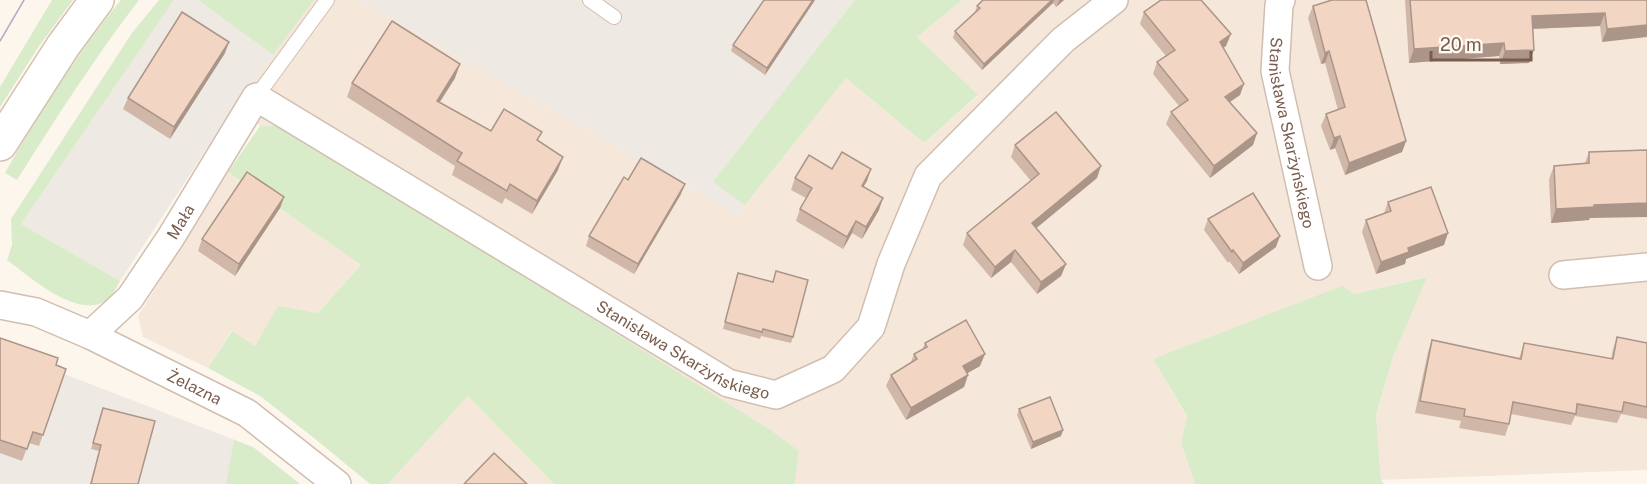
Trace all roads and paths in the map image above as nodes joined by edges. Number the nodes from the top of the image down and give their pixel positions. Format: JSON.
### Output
{"nodes":[{"id":1,"x":97,"y":0,"type":"edge"},
{"id":2,"x":327,"y":0,"type":"edge"},
{"id":3,"x":591,"y":0,"type":"edge"},
{"id":4,"x":1114,"y":0,"type":"edge"},
{"id":5,"x":1281,"y":0,"type":"edge"},
{"id":6,"x":614,"y":17,"type":"dead end"},
{"id":7,"x":256,"y":97,"type":"junction"},
{"id":8,"x":0,"y":144,"type":"edge"},
{"id":9,"x":1318,"y":266,"type":"dead end"},
{"id":10,"x":1647,"y":267,"type":"edge"},
{"id":11,"x":1563,"y":275,"type":"dead end"},
{"id":12,"x":0,"y":284,"type":"edge"},
{"id":13,"x":0,"y":305,"type":"edge"},
{"id":14,"x":36,"y":312,"type":"junction"},
{"id":15,"x":90,"y":335,"type":"junction"},
{"id":16,"x":337,"y":484,"type":"edge"}],
"edges":[{"from":1,"to":8,"type":"main road"},
{"from":2,"to":7,"type":"lane"},
{"from":3,"to":6,"type":"lane"},
{"from":4,"to":7,"type":"street","name":"Stanisława Skarżyńskiego"},
{"from":5,"to":9,"type":"street","name":"Stanisława Skarżyńskiego"},
{"from":7,"to":15,"type":"street","name":"Mała"},
{"from":10,"to":11,"type":"street"},
{"from":12,"to":14,"type":"street","name":"Żelazna"},
{"from":13,"to":14,"type":"street","name":"Żelazna"},
{"from":14,"to":15,"type":"street","name":"Żelazna"},
{"from":15,"to":16,"type":"street","name":"Żelazna"}]}
